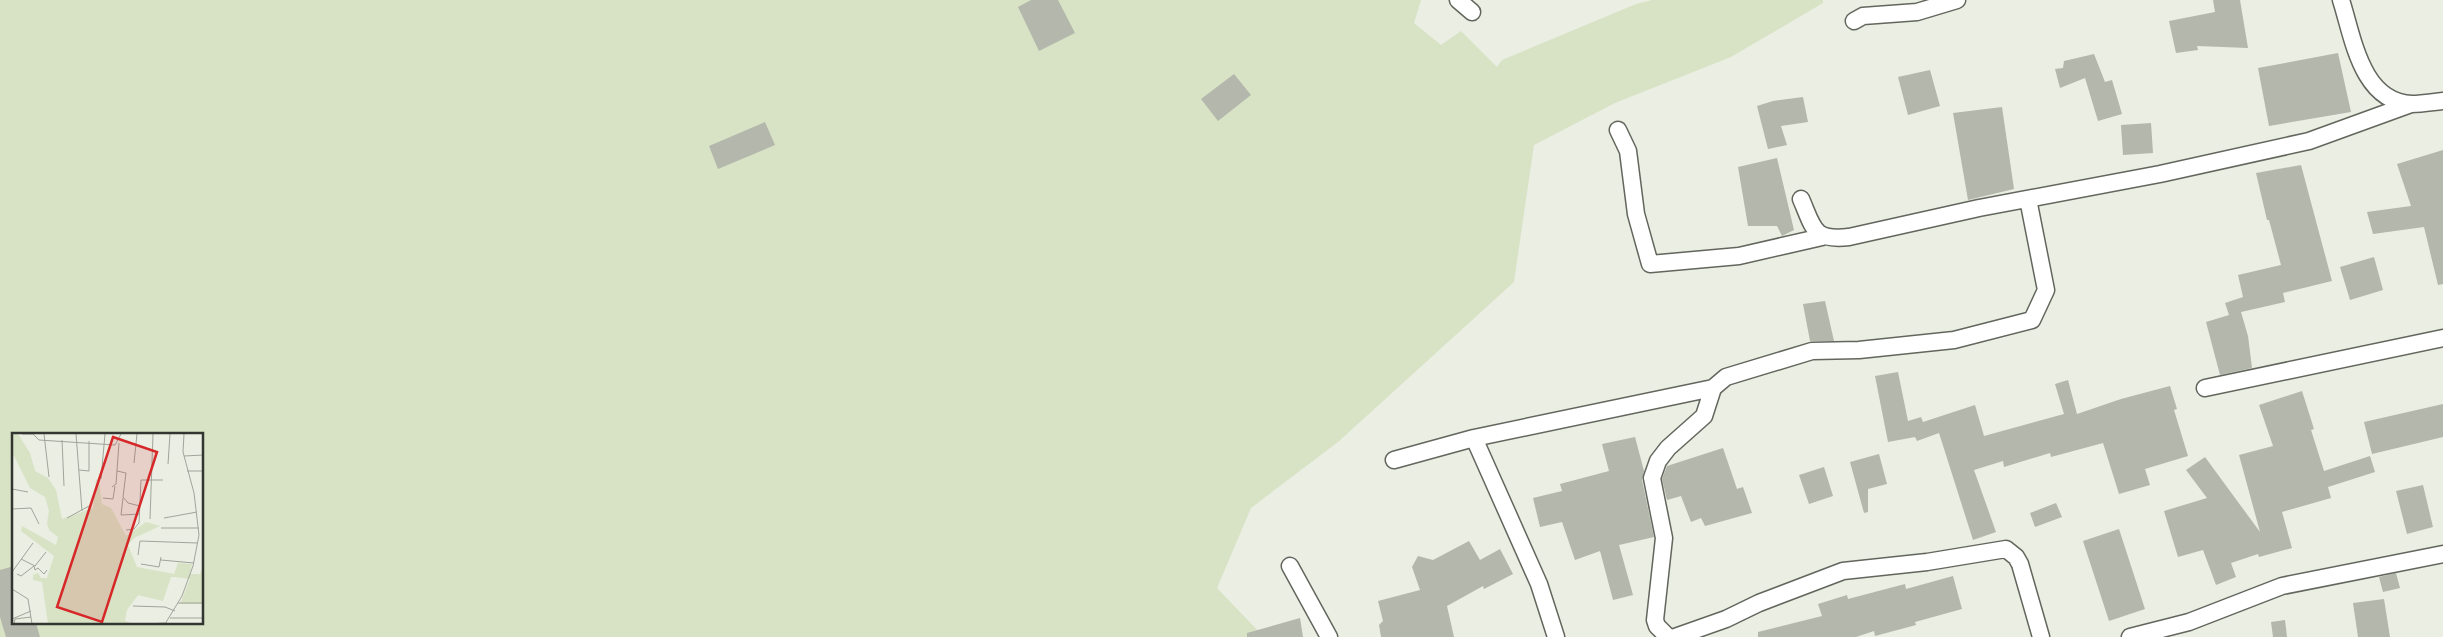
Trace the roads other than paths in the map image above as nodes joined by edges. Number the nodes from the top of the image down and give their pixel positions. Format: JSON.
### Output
{"nodes":[{"id":1,"x":1458,"y":0,"type":"edge"},
{"id":2,"x":1957,"y":0,"type":"edge"},
{"id":3,"x":2341,"y":0,"type":"edge"},
{"id":4,"x":1472,"y":12,"type":"dead end"},
{"id":5,"x":1854,"y":21,"type":"dead end"},
{"id":6,"x":2443,"y":101,"type":"edge"},
{"id":7,"x":2411,"y":104,"type":"junction"},
{"id":8,"x":1618,"y":130,"type":"dead end"},
{"id":9,"x":1801,"y":199,"type":"dead end"},
{"id":10,"x":2028,"y":199,"type":"junction"},
{"id":11,"x":1822,"y":237,"type":"junction"},
{"id":12,"x":2443,"y":338,"type":"edge"},
{"id":13,"x":1713,"y":388,"type":"junction"},
{"id":14,"x":2205,"y":388,"type":"dead end"},
{"id":15,"x":1474,"y":438,"type":"junction"},
{"id":16,"x":1394,"y":460,"type":"dead end"},
{"id":17,"x":2443,"y":554,"type":"edge"},
{"id":18,"x":1290,"y":566,"type":"dead end"},
{"id":19,"x":1329,"y":637,"type":"edge"},
{"id":20,"x":1556,"y":637,"type":"edge"},
{"id":21,"x":1668,"y":637,"type":"edge"},
{"id":22,"x":1675,"y":637,"type":"edge"},
{"id":23,"x":2040,"y":637,"type":"edge"},
{"id":24,"x":2130,"y":637,"type":"edge"}],
"edges":[{"from":1,"to":4,"type":"street"},
{"from":2,"to":5,"type":"street"},
{"from":3,"to":7,"type":"street"},
{"from":6,"to":7,"type":"street"},
{"from":7,"to":10,"type":"street"},
{"from":8,"to":11,"type":"street"},
{"from":9,"to":11,"type":"street"},
{"from":10,"to":11,"type":"street"},
{"from":10,"to":13,"type":"street"},
{"from":12,"to":14,"type":"street"},
{"from":13,"to":15,"type":"street"},
{"from":13,"to":21,"type":"street"},
{"from":15,"to":16,"type":"street"},
{"from":15,"to":20,"type":"street"},
{"from":17,"to":24,"type":"street"},
{"from":18,"to":19,"type":"street"},
{"from":22,"to":23,"type":"street"}]}
